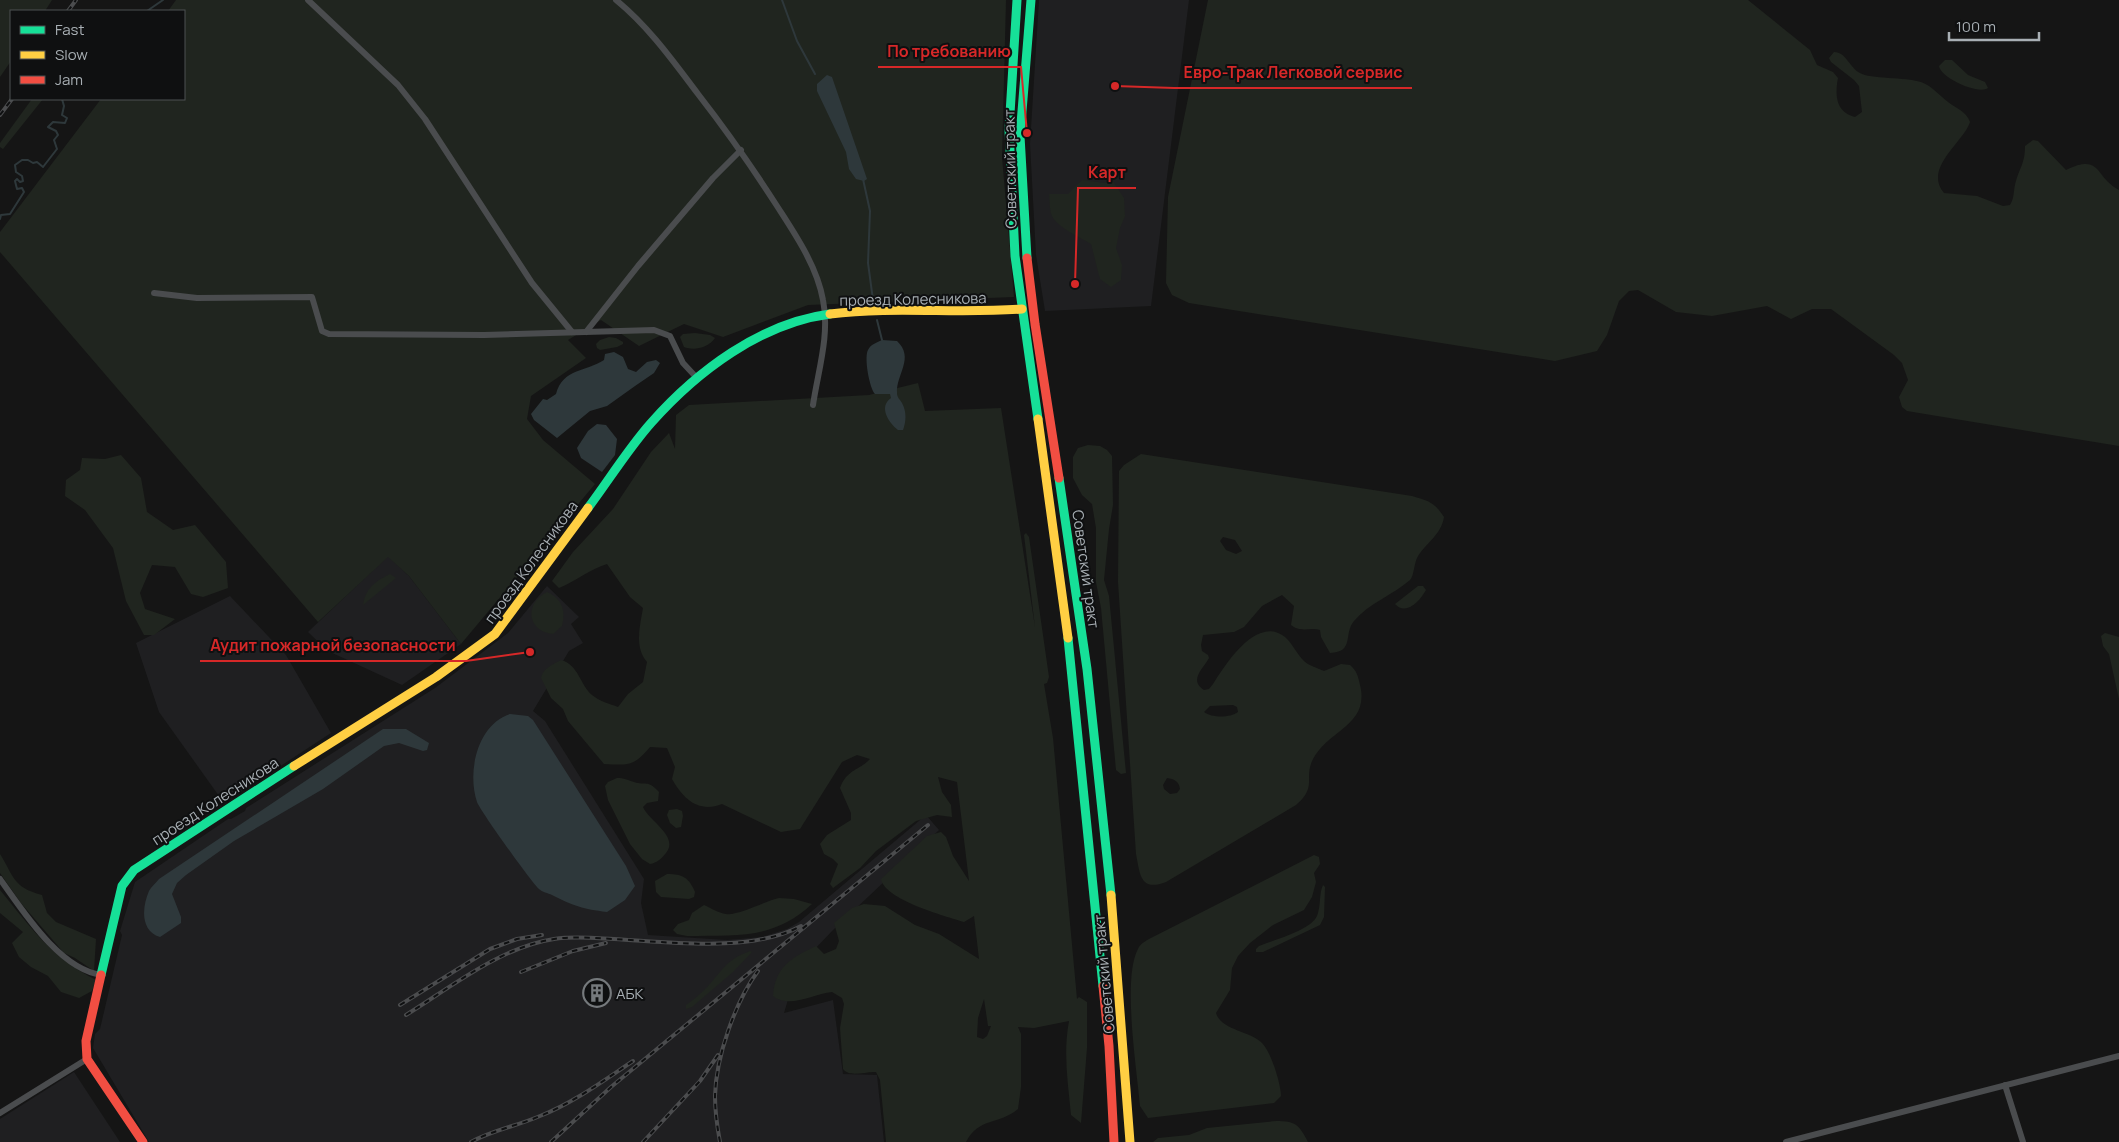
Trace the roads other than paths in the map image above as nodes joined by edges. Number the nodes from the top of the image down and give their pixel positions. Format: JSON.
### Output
{"nodes":[{"id":1,"x":308,"y":0,"type":"edge"},
{"id":2,"x":616,"y":0,"type":"edge"},
{"id":3,"x":1017,"y":0,"type":"edge"},
{"id":4,"x":1031,"y":0,"type":"edge"},
{"id":5,"x":741,"y":150,"type":"junction"},
{"id":6,"x":154,"y":293,"type":"dead end"},
{"id":7,"x":1034,"y":308,"type":"junction"},
{"id":8,"x":1022,"y":309,"type":"junction"},
{"id":9,"x":826,"y":315,"type":"junction"},
{"id":10,"x":572,"y":332,"type":"junction"},
{"id":11,"x":586,"y":332,"type":"junction"},
{"id":12,"x":696,"y":377,"type":"junction"},
{"id":13,"x":812,"y":405,"type":"dead end"},
{"id":14,"x":0,"y":878,"type":"edge"},
{"id":15,"x":102,"y":975,"type":"junction"},
{"id":16,"x":2119,"y":1056,"type":"edge"},
{"id":17,"x":86,"y":1060,"type":"junction"},
{"id":18,"x":2005,"y":1085,"type":"junction"},
{"id":19,"x":0,"y":1113,"type":"edge"},
{"id":20,"x":143,"y":1142,"type":"edge"},
{"id":21,"x":1114,"y":1142,"type":"edge"},
{"id":22,"x":1130,"y":1142,"type":"edge"},
{"id":23,"x":1786,"y":1142,"type":"edge"},
{"id":24,"x":2023,"y":1142,"type":"edge"}],
"edges":[{"from":1,"to":10,"type":"street"},
{"from":2,"to":5,"type":"street"},
{"from":3,"to":8,"type":"main road","name":"Советский тракт"},
{"from":4,"to":7,"type":"main road","name":"Советский тракт"},
{"from":5,"to":9,"type":"street"},
{"from":5,"to":11,"type":"street"},
{"from":6,"to":10,"type":"street"},
{"from":7,"to":8,"type":"main road","name":"проезд Колесникова"},
{"from":7,"to":22,"type":"main road","name":"Советский тракт"},
{"from":8,"to":9,"type":"main road","name":"проезд Колесникова"},
{"from":8,"to":21,"type":"main road","name":"Советский тракт"},
{"from":9,"to":12,"type":"main road","name":"проезд Колесникова"},
{"from":9,"to":13,"type":"street"},
{"from":10,"to":11,"type":"street"},
{"from":11,"to":12,"type":"street"},
{"from":12,"to":15,"type":"main road","name":"проезд Колесникова"},
{"from":14,"to":15,"type":"street"},
{"from":15,"to":17,"type":"main road","name":"проезд Колесникова"},
{"from":16,"to":18,"type":"street"},
{"from":17,"to":19,"type":"street"},
{"from":17,"to":20,"type":"main road"},
{"from":18,"to":23,"type":"street"},
{"from":18,"to":24,"type":"street"}]}
